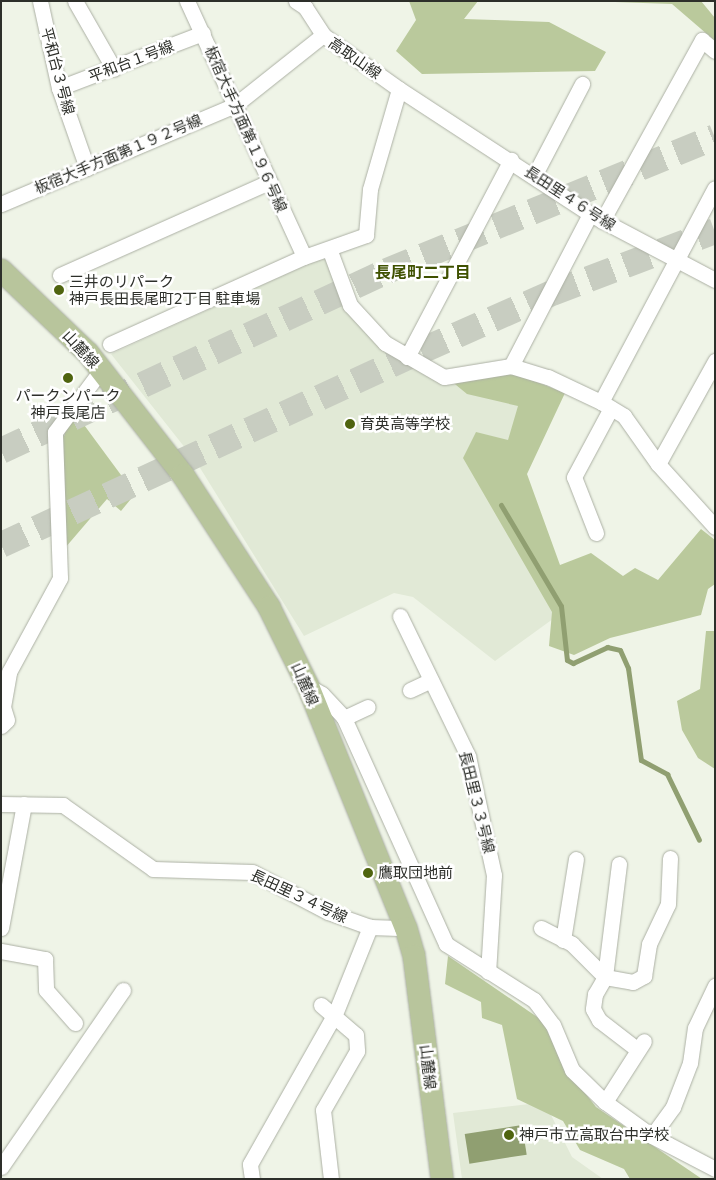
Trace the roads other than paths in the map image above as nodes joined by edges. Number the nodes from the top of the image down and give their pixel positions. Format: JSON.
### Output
{"nodes":[{"id":1,"x":40,"y":1,"type":"edge"},
{"id":2,"x":75,"y":1,"type":"edge"},
{"id":3,"x":187,"y":1,"type":"edge"},
{"id":4,"x":296,"y":1,"type":"edge"},
{"id":5,"x":202,"y":34,"type":"junction"},
{"id":6,"x":323,"y":34,"type":"junction"},
{"id":7,"x":715,"y":51,"type":"edge"},
{"id":8,"x":114,"y":69,"type":"junction"},
{"id":9,"x":582,"y":84,"type":"dead end"},
{"id":10,"x":59,"y":88,"type":"junction"},
{"id":11,"x":399,"y":89,"type":"junction"},
{"id":12,"x":235,"y":105,"type":"junction"},
{"id":13,"x":511,"y":160,"type":"junction"},
{"id":14,"x":87,"y":168,"type":"junction"},
{"id":15,"x":534,"y":176,"type":"junction"},
{"id":16,"x":269,"y":182,"type":"junction"},
{"id":17,"x":715,"y":188,"type":"edge"},
{"id":18,"x":1,"y":204,"type":"edge"},
{"id":19,"x":596,"y":217,"type":"junction"},
{"id":20,"x":330,"y":251,"type":"junction"},
{"id":21,"x":304,"y":257,"type":"junction"},
{"id":22,"x":676,"y":259,"type":"junction"},
{"id":23,"x":1,"y":270,"type":"edge"},
{"id":24,"x":60,"y":275,"type":"dead end"},
{"id":25,"x":715,"y":280,"type":"edge"},
{"id":26,"x":110,"y":344,"type":"dead end"},
{"id":27,"x":407,"y":358,"type":"junction"},
{"id":28,"x":715,"y":360,"type":"edge"},
{"id":29,"x":511,"y":366,"type":"junction"},
{"id":30,"x":101,"y":370,"type":"junction"},
{"id":31,"x":606,"y":405,"type":"junction"},
{"id":32,"x":658,"y":464,"type":"junction"},
{"id":33,"x":715,"y":527,"type":"edge"},
{"id":34,"x":596,"y":533,"type":"dead end"},
{"id":35,"x":400,"y":616,"type":"dead end"},
{"id":36,"x":431,"y":680,"type":"junction"},
{"id":37,"x":308,"y":686,"type":"junction"},
{"id":38,"x":410,"y":690,"type":"dead end"},
{"id":39,"x":368,"y":707,"type":"dead end"},
{"id":40,"x":344,"y":718,"type":"junction"},
{"id":41,"x":1,"y":726,"type":"edge"},
{"id":42,"x":1,"y":804,"type":"edge"},
{"id":43,"x":24,"y":804,"type":"junction"},
{"id":44,"x":670,"y":858,"type":"dead end"},
{"id":45,"x":576,"y":859,"type":"dead end"},
{"id":46,"x":619,"y":864,"type":"dead end"},
{"id":47,"x":370,"y":927,"type":"junction"},
{"id":48,"x":1,"y":928,"type":"edge"},
{"id":49,"x":406,"y":928,"type":"junction"},
{"id":50,"x":541,"y":928,"type":"dead end"},
{"id":51,"x":563,"y":940,"type":"junction"},
{"id":52,"x":1,"y":951,"type":"edge"},
{"id":53,"x":488,"y":972,"type":"junction"},
{"id":54,"x":605,"y":977,"type":"junction"},
{"id":55,"x":715,"y":986,"type":"edge"},
{"id":56,"x":123,"y":990,"type":"dead end"},
{"id":57,"x":322,"y":1004,"type":"dead end"},
{"id":58,"x":336,"y":1014,"type":"junction"},
{"id":59,"x":75,"y":1023,"type":"dead end"},
{"id":60,"x":604,"y":1102,"type":"junction"},
{"id":61,"x":652,"y":1136,"type":"junction"},
{"id":62,"x":1,"y":1167,"type":"edge"},
{"id":63,"x":715,"y":1169,"type":"edge"},
{"id":64,"x":252,"y":1179,"type":"edge"},
{"id":65,"x":331,"y":1179,"type":"edge"},
{"id":66,"x":442,"y":1179,"type":"edge"}],
"edges":[{"from":1,"to":10,"type":"street","name":"平和台３号線"},
{"from":2,"to":8,"type":"street"},
{"from":3,"to":5,"type":"street","name":"板宿大手方面第１９６号線"},
{"from":4,"to":6,"type":"street","name":"高取山線"},
{"from":5,"to":8,"type":"street","name":"平和台１号線"},
{"from":5,"to":12,"type":"street","name":"板宿大手方面第１９６号線"},
{"from":6,"to":11,"type":"street","name":"高取山線"},
{"from":6,"to":12,"type":"street","name":"板宿大手方面第１９２号線"},
{"from":7,"to":19,"type":"street"},
{"from":8,"to":10,"type":"street","name":"平和台１号線"},
{"from":9,"to":15,"type":"street"},
{"from":10,"to":14,"type":"street","name":"平和台３号線"},
{"from":11,"to":13,"type":"street","name":"長田里４６号線"},
{"from":11,"to":20,"type":"street"},
{"from":12,"to":14,"type":"street","name":"板宿大手方面第１９２号線"},
{"from":12,"to":16,"type":"street","name":"板宿大手方面第１９６号線"},
{"from":13,"to":15,"type":"street","name":"長田里４６号線"},
{"from":13,"to":27,"type":"street"},
{"from":14,"to":18,"type":"street","name":"板宿大手方面第１９２号線"},
{"from":15,"to":19,"type":"street","name":"長田里４６号線"},
{"from":16,"to":21,"type":"street","name":"板宿大手方面第１９６号線"},
{"from":16,"to":24,"type":"street"},
{"from":17,"to":22,"type":"street"},
{"from":19,"to":22,"type":"street","name":"長田里４６号線"},
{"from":19,"to":29,"type":"street"},
{"from":20,"to":21,"type":"street"},
{"from":20,"to":27,"type":"street"},
{"from":21,"to":26,"type":"street"},
{"from":22,"to":25,"type":"street","name":"長田里４６号線"},
{"from":22,"to":31,"type":"street"},
{"from":23,"to":30,"type":"main road","name":"山麓線"},
{"from":27,"to":29,"type":"street"},
{"from":28,"to":32,"type":"street"},
{"from":29,"to":31,"type":"street"},
{"from":30,"to":37,"type":"main road","name":"山麓線"},
{"from":30,"to":41,"type":"street"},
{"from":31,"to":32,"type":"street"},
{"from":31,"to":34,"type":"street"},
{"from":32,"to":33,"type":"street"},
{"from":35,"to":36,"type":"street","name":"長田里３３号線"},
{"from":36,"to":38,"type":"street"},
{"from":36,"to":53,"type":"street","name":"長田里３３号線"},
{"from":37,"to":40,"type":"street"},
{"from":37,"to":49,"type":"main road","name":"山麓線"},
{"from":39,"to":40,"type":"street"},
{"from":40,"to":53,"type":"street"},
{"from":42,"to":43,"type":"street","name":"長田里３４号線"},
{"from":43,"to":47,"type":"street","name":"長田里３４号線"},
{"from":43,"to":48,"type":"street"},
{"from":44,"to":54,"type":"street"},
{"from":45,"to":51,"type":"street"},
{"from":46,"to":54,"type":"street"},
{"from":47,"to":49,"type":"street","name":"長田里３４号線"},
{"from":47,"to":58,"type":"street"},
{"from":49,"to":66,"type":"main road","name":"山麓線"},
{"from":50,"to":51,"type":"street"},
{"from":51,"to":54,"type":"street"},
{"from":52,"to":59,"type":"street"},
{"from":53,"to":60,"type":"street"},
{"from":54,"to":60,"type":"street"},
{"from":55,"to":61,"type":"street"},
{"from":56,"to":62,"type":"street"},
{"from":57,"to":58,"type":"street"},
{"from":58,"to":64,"type":"street"},
{"from":58,"to":65,"type":"street"},
{"from":60,"to":61,"type":"street"},
{"from":61,"to":63,"type":"street"}]}
